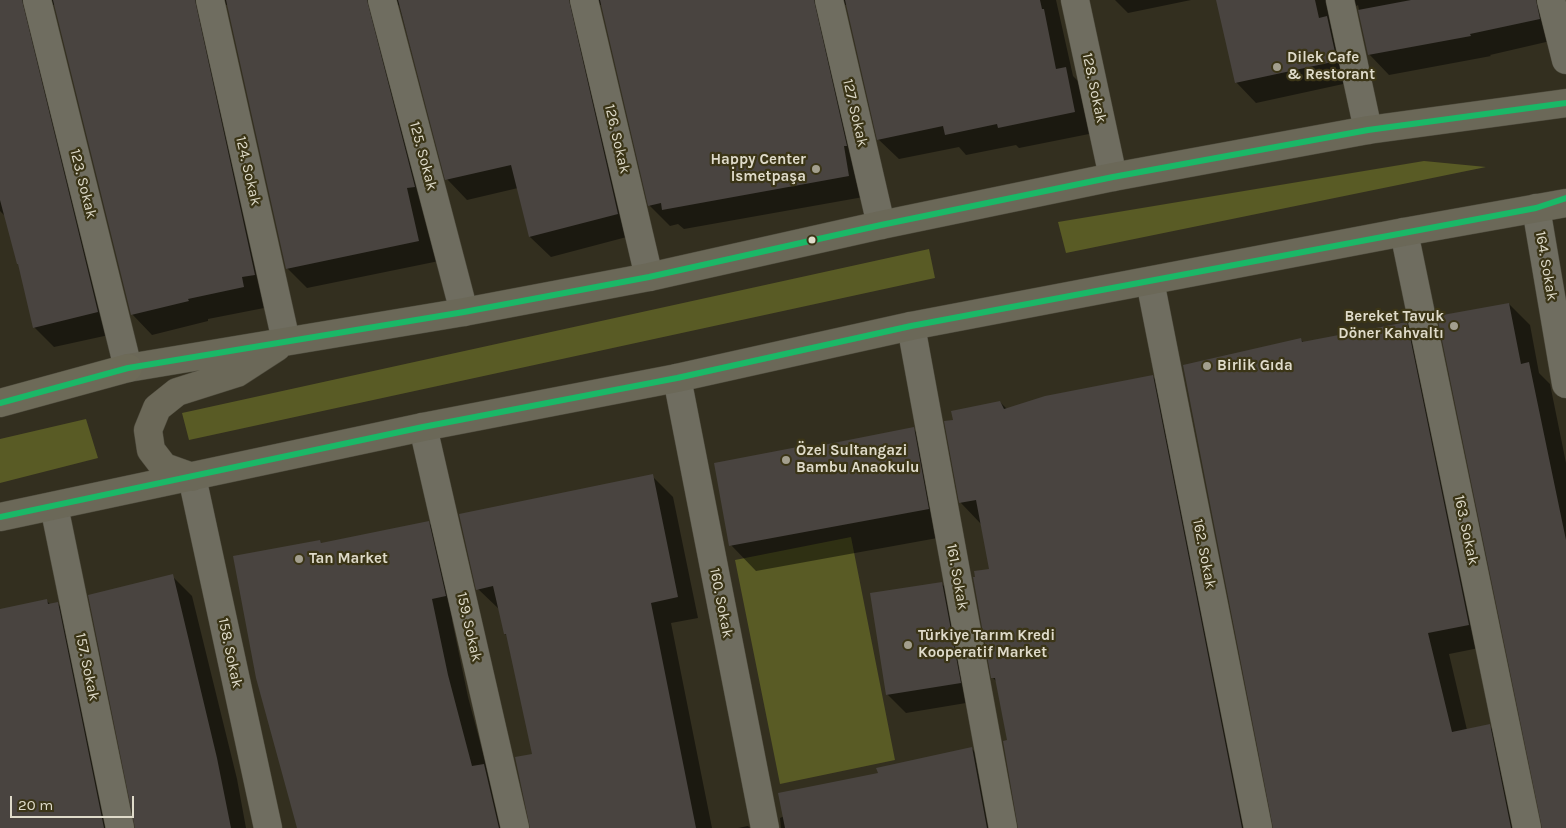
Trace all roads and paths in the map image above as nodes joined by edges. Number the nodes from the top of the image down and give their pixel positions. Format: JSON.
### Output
{"nodes":[{"id":1,"x":37,"y":0,"type":"edge"},
{"id":2,"x":210,"y":0,"type":"edge"},
{"id":3,"x":382,"y":0,"type":"edge"},
{"id":4,"x":584,"y":0,"type":"edge"},
{"id":5,"x":829,"y":0,"type":"edge"},
{"id":6,"x":1075,"y":0,"type":"edge"},
{"id":7,"x":1340,"y":0,"type":"edge"},
{"id":8,"x":1551,"y":0,"type":"edge"},
{"id":9,"x":1566,"y":60,"type":"edge"},
{"id":10,"x":1566,"y":103,"type":"edge"},
{"id":11,"x":1368,"y":130,"type":"junction"},
{"id":12,"x":1113,"y":177,"type":"junction"},
{"id":13,"x":1566,"y":198,"type":"edge"},
{"id":14,"x":1566,"y":203,"type":"edge"},
{"id":15,"x":1536,"y":208,"type":"junction"},
{"id":16,"x":881,"y":225,"type":"junction"},
{"id":17,"x":1404,"y":232,"type":"junction"},
{"id":18,"x":649,"y":277,"type":"junction"},
{"id":19,"x":1150,"y":281,"type":"junction"},
{"id":20,"x":464,"y":312,"type":"junction"},
{"id":21,"x":911,"y":326,"type":"junction"},
{"id":22,"x":286,"y":341,"type":"junction"},
{"id":23,"x":128,"y":368,"type":"junction"},
{"id":24,"x":677,"y":378,"type":"junction"},
{"id":25,"x":1566,"y":384,"type":"edge"},
{"id":26,"x":0,"y":403,"type":"edge"},
{"id":27,"x":423,"y":427,"type":"junction"},
{"id":28,"x":192,"y":477,"type":"junction"},
{"id":29,"x":54,"y":506,"type":"junction"},
{"id":30,"x":0,"y":518,"type":"edge"},
{"id":31,"x":120,"y":828,"type":"edge"},
{"id":32,"x":268,"y":828,"type":"edge"},
{"id":33,"x":515,"y":828,"type":"edge"},
{"id":34,"x":765,"y":828,"type":"edge"},
{"id":35,"x":1003,"y":828,"type":"edge"},
{"id":36,"x":1258,"y":828,"type":"edge"},
{"id":37,"x":1527,"y":828,"type":"edge"}],
"edges":[{"from":1,"to":23,"type":"street","name":"123. Sokak"},
{"from":2,"to":22,"type":"street","name":"124. Sokak"},
{"from":3,"to":20,"type":"street","name":"125. Sokak"},
{"from":4,"to":18,"type":"street","name":"126. Sokak"},
{"from":5,"to":16,"type":"street","name":"127. Sokak"},
{"from":6,"to":12,"type":"street","name":"128. Sokak"},
{"from":7,"to":11,"type":"street"},
{"from":8,"to":9,"type":"street"},
{"from":10,"to":11,"type":"main road"},
{"from":11,"to":12,"type":"main road"},
{"from":12,"to":16,"type":"main road"},
{"from":13,"to":15,"type":"main road"},
{"from":14,"to":15,"type":"main road"},
{"from":15,"to":17,"type":"main road"},
{"from":15,"to":25,"type":"street","name":"164. Sokak"},
{"from":16,"to":18,"type":"main road"},
{"from":17,"to":19,"type":"main road"},
{"from":17,"to":37,"type":"street","name":"163. Sokak"},
{"from":18,"to":20,"type":"main road"},
{"from":19,"to":21,"type":"main road"},
{"from":19,"to":36,"type":"street","name":"162. Sokak"},
{"from":20,"to":22,"type":"main road"},
{"from":21,"to":24,"type":"main road"},
{"from":21,"to":35,"type":"street","name":"161. Sokak"},
{"from":22,"to":23,"type":"main road"},
{"from":22,"to":28,"type":"main road"},
{"from":23,"to":26,"type":"highway"},
{"from":24,"to":27,"type":"main road"},
{"from":24,"to":34,"type":"street","name":"160. Sokak"},
{"from":27,"to":28,"type":"main road"},
{"from":27,"to":33,"type":"street","name":"159. Sokak"},
{"from":28,"to":29,"type":"main road"},
{"from":28,"to":32,"type":"street","name":"158. Sokak"},
{"from":29,"to":30,"type":"main road"},
{"from":29,"to":31,"type":"street","name":"157. Sokak"}]}
